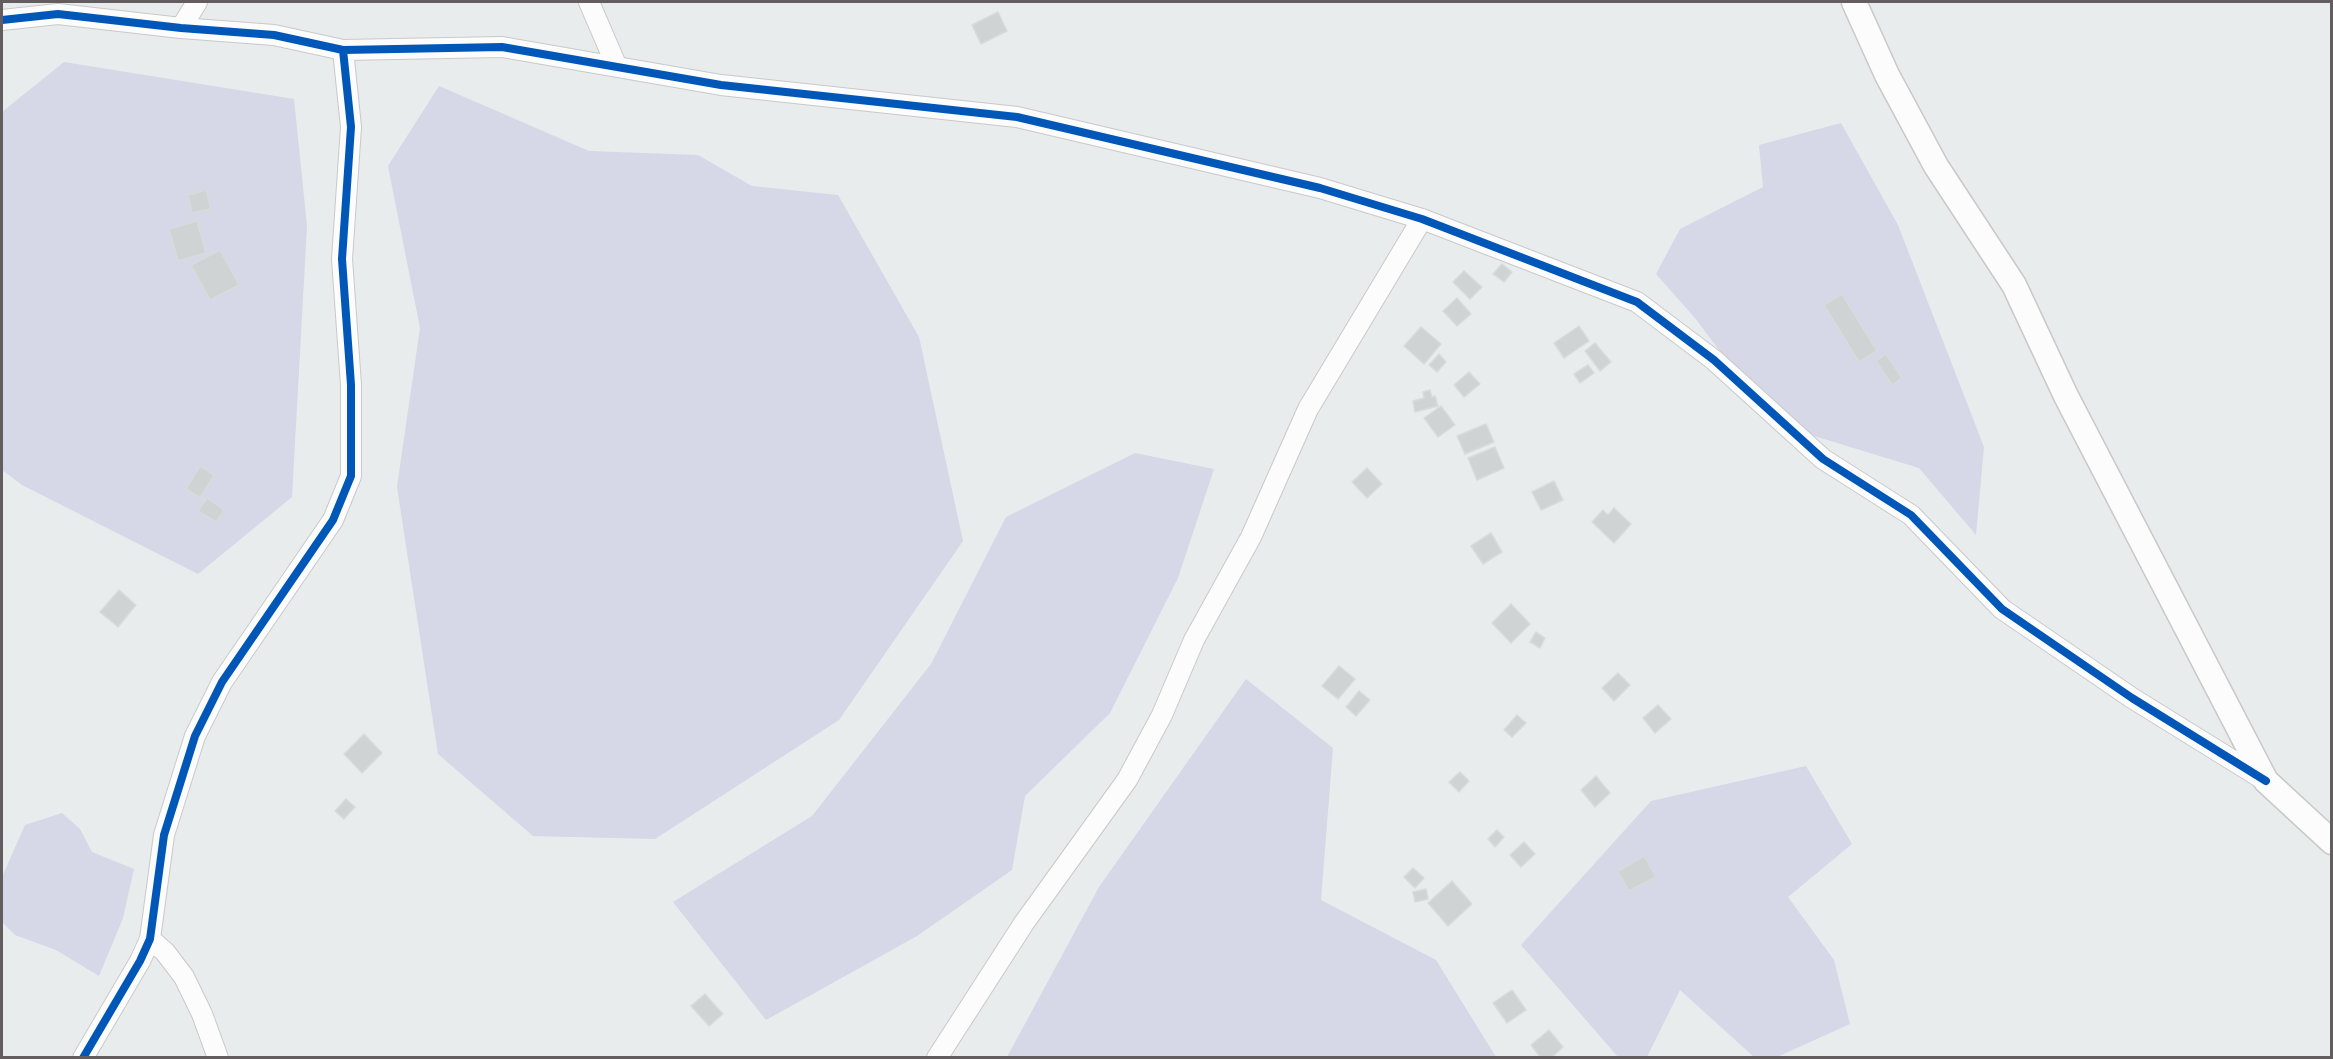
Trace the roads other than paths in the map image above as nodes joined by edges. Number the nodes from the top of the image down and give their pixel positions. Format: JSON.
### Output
{"nodes":[{"id":1,"x":197,"y":2,"type":"edge"},
{"id":2,"x":589,"y":2,"type":"edge"},
{"id":3,"x":1854,"y":2,"type":"edge"},
{"id":4,"x":2,"y":20,"type":"edge"},
{"id":5,"x":181,"y":28,"type":"junction"},
{"id":6,"x":343,"y":50,"type":"junction"},
{"id":7,"x":617,"y":67,"type":"junction"},
{"id":8,"x":1422,"y":219,"type":"junction"},
{"id":9,"x":2266,"y":781,"type":"junction"},
{"id":10,"x":2331,"y":842,"type":"edge"},
{"id":11,"x":150,"y":939,"type":"junction"},
{"id":12,"x":83,"y":1058,"type":"edge"},
{"id":13,"x":218,"y":1058,"type":"edge"},
{"id":14,"x":937,"y":1058,"type":"edge"}],
"edges":[{"from":1,"to":5,"type":"street"},
{"from":2,"to":7,"type":"street"},
{"from":3,"to":9,"type":"street"},
{"from":4,"to":5,"type":"street"},
{"from":5,"to":6,"type":"street"},
{"from":6,"to":7,"type":"street"},
{"from":6,"to":11,"type":"street"},
{"from":7,"to":8,"type":"street"},
{"from":8,"to":9,"type":"street"},
{"from":8,"to":14,"type":"street"},
{"from":9,"to":10,"type":"street"},
{"from":11,"to":12,"type":"street"},
{"from":11,"to":13,"type":"street"}]}
